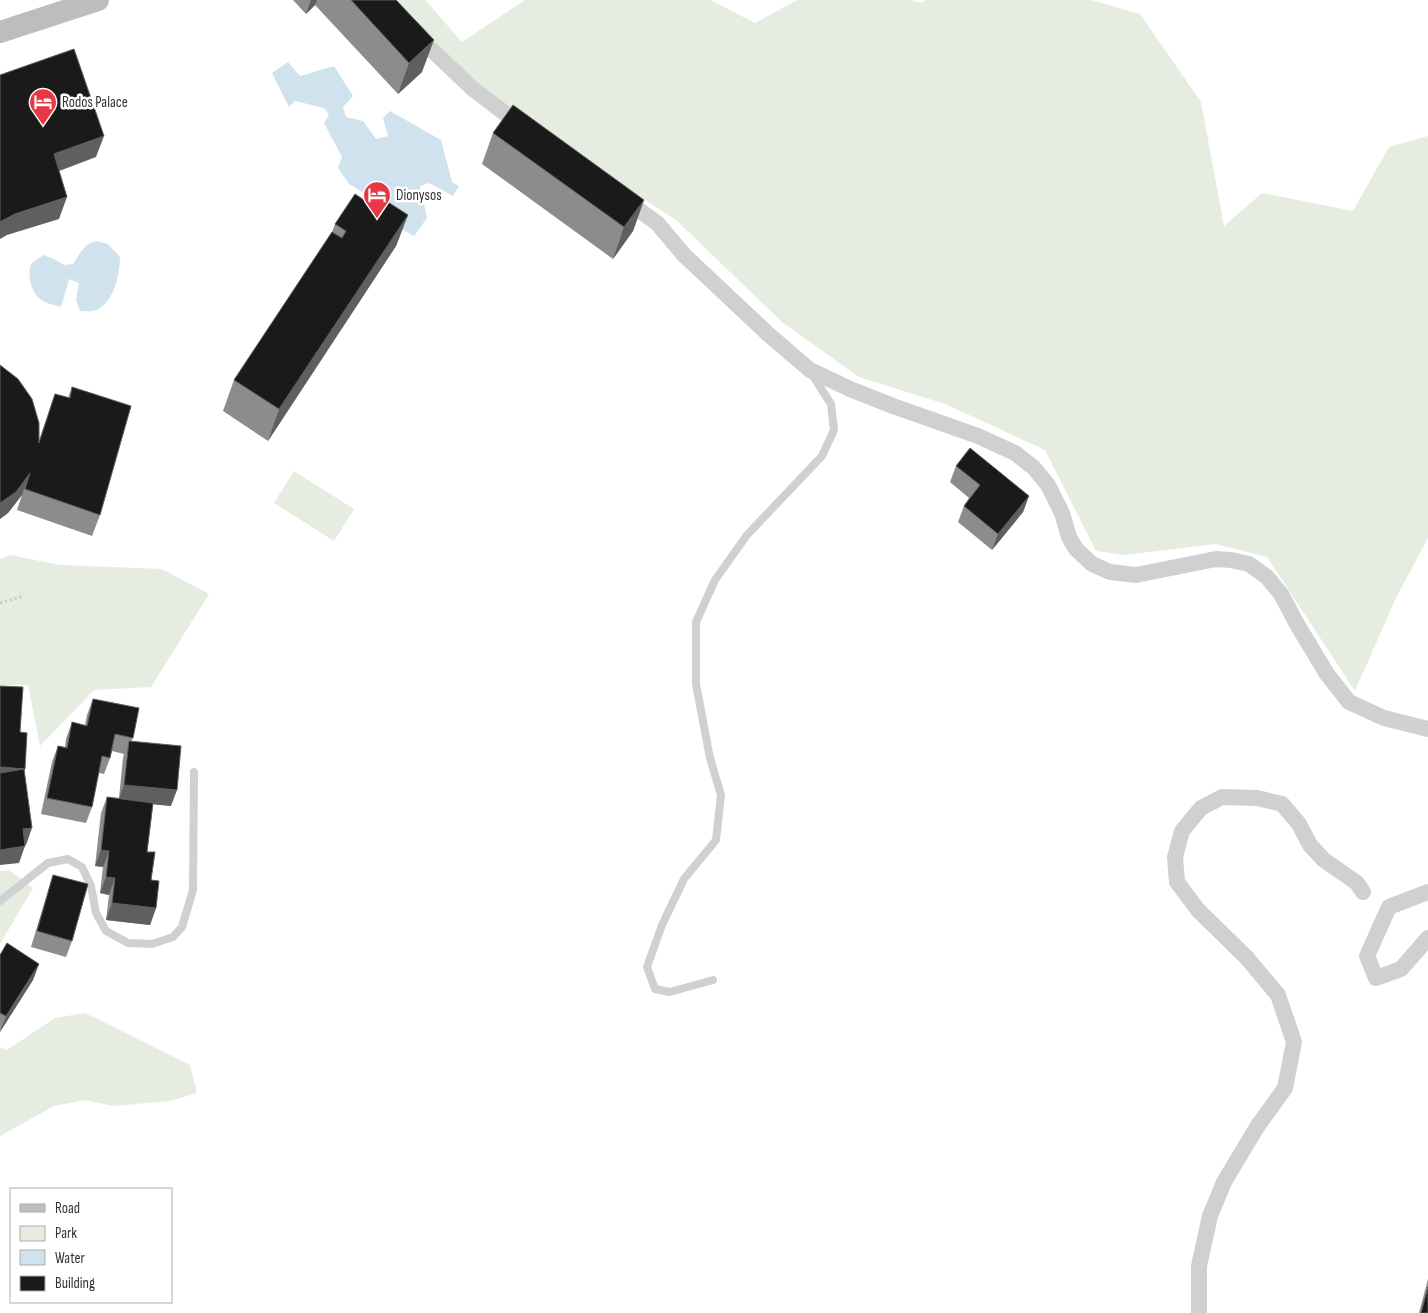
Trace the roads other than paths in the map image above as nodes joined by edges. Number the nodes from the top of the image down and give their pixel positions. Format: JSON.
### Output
{"nodes":[{"id":1,"x":98,"y":0,"type":"edge"},
{"id":2,"x":400,"y":21,"type":"edge"},
{"id":3,"x":0,"y":32,"type":"edge"},
{"id":4,"x":534,"y":136,"type":"edge"},
{"id":5,"x":611,"y":190,"type":"edge"},
{"id":6,"x":810,"y":370,"type":"junction"},
{"id":7,"x":1428,"y":729,"type":"edge"},
{"id":8,"x":194,"y":772,"type":"dead end"},
{"id":9,"x":1363,"y":892,"type":"dead end"},
{"id":10,"x":1428,"y":892,"type":"edge"},
{"id":11,"x":0,"y":901,"type":"edge"},
{"id":12,"x":1428,"y":938,"type":"edge"},
{"id":13,"x":713,"y":980,"type":"dead end"},
{"id":14,"x":1199,"y":1313,"type":"edge"}],
"edges":[{"from":1,"to":3,"type":"street"},
{"from":2,"to":4,"type":"street"},
{"from":5,"to":6,"type":"street"},
{"from":6,"to":7,"type":"street"},
{"from":6,"to":13,"type":"lane"},
{"from":8,"to":11,"type":"lane"},
{"from":9,"to":14,"type":"street"},
{"from":10,"to":12,"type":"street"}]}
